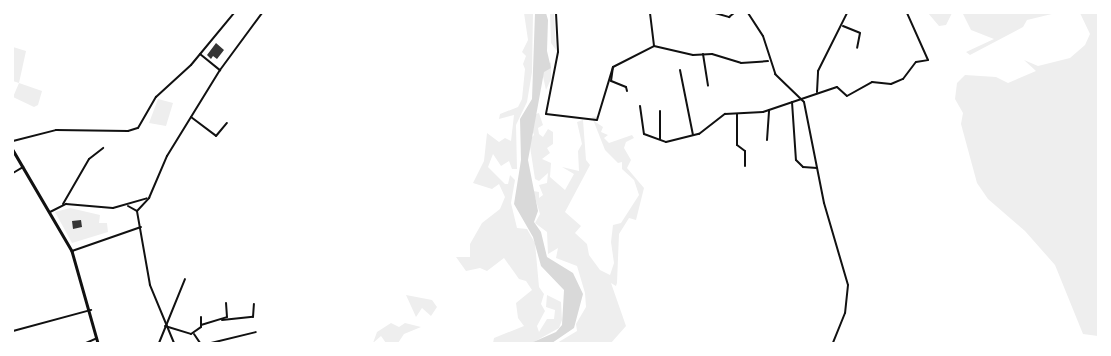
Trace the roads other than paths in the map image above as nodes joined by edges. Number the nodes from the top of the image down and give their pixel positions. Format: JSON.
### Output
{"nodes":[{"id":1,"x":234,"y":13,"type":"edge"},
{"id":2,"x":262,"y":13,"type":"edge"},
{"id":3,"x":556,"y":13,"type":"edge"},
{"id":4,"x":650,"y":13,"type":"edge"},
{"id":5,"x":715,"y":13,"type":"edge"},
{"id":6,"x":734,"y":13,"type":"edge"},
{"id":7,"x":748,"y":13,"type":"edge"},
{"id":8,"x":847,"y":13,"type":"edge"},
{"id":9,"x":907,"y":13,"type":"edge"},
{"id":10,"x":843,"y":26,"type":"junction"},
{"id":11,"x":654,"y":46,"type":"junction"},
{"id":12,"x":857,"y":48,"type":"dead end"},
{"id":13,"x":200,"y":54,"type":"junction"},
{"id":14,"x":703,"y":54,"type":"junction"},
{"id":15,"x":768,"y":61,"type":"junction"},
{"id":16,"x":613,"y":67,"type":"junction"},
{"id":17,"x":220,"y":70,"type":"junction"},
{"id":18,"x":680,"y":70,"type":"dead end"},
{"id":19,"x":708,"y":86,"type":"dead end"},
{"id":20,"x":627,"y":91,"type":"dead end"},
{"id":21,"x":817,"y":92,"type":"junction"},
{"id":22,"x":802,"y":97,"type":"junction"},
{"id":23,"x":792,"y":102,"type":"junction"},
{"id":24,"x":640,"y":106,"type":"dead end"},
{"id":25,"x":769,"y":110,"type":"junction"},
{"id":26,"x":660,"y":111,"type":"dead end"},
{"id":27,"x":737,"y":114,"type":"junction"},
{"id":28,"x":191,"y":117,"type":"junction"},
{"id":29,"x":227,"y":123,"type":"dead end"},
{"id":30,"x":693,"y":134,"type":"junction"},
{"id":31,"x":660,"y":139,"type":"junction"},
{"id":32,"x":767,"y":140,"type":"dead end"},
{"id":33,"x":13,"y":141,"type":"edge"},
{"id":34,"x":103,"y":148,"type":"dead end"},
{"id":35,"x":13,"y":150,"type":"edge"},
{"id":36,"x":744,"y":166,"type":"dead end"},
{"id":37,"x":23,"y":167,"type":"junction"},
{"id":38,"x":817,"y":168,"type":"junction"},
{"id":39,"x":13,"y":173,"type":"edge"},
{"id":40,"x":148,"y":198,"type":"junction"},
{"id":41,"x":63,"y":204,"type":"junction"},
{"id":42,"x":128,"y":206,"type":"junction"},
{"id":43,"x":137,"y":211,"type":"junction"},
{"id":44,"x":50,"y":212,"type":"junction"},
{"id":45,"x":141,"y":227,"type":"junction"},
{"id":46,"x":72,"y":251,"type":"junction"},
{"id":47,"x":185,"y":279,"type":"dead end"},
{"id":48,"x":226,"y":303,"type":"dead end"},
{"id":49,"x":254,"y":304,"type":"dead end"},
{"id":50,"x":90,"y":310,"type":"junction"},
{"id":51,"x":201,"y":318,"type":"dead end"},
{"id":52,"x":222,"y":320,"type":"junction"},
{"id":53,"x":201,"y":325,"type":"junction"},
{"id":54,"x":165,"y":326,"type":"junction"},
{"id":55,"x":13,"y":331,"type":"edge"},
{"id":56,"x":256,"y":332,"type":"dead end"},
{"id":57,"x":194,"y":334,"type":"junction"},
{"id":58,"x":97,"y":338,"type":"junction"},
{"id":59,"x":86,"y":343,"type":"edge"},
{"id":60,"x":98,"y":343,"type":"edge"},
{"id":61,"x":159,"y":343,"type":"edge"},
{"id":62,"x":174,"y":343,"type":"edge"},
{"id":63,"x":200,"y":343,"type":"edge"},
{"id":64,"x":211,"y":343,"type":"edge"},
{"id":65,"x":833,"y":343,"type":"edge"}],
"edges":[{"from":1,"to":13,"type":"street"},
{"from":2,"to":17,"type":"street"},
{"from":3,"to":16,"type":"street"},
{"from":4,"to":11,"type":"street"},
{"from":5,"to":6,"type":"street"},
{"from":7,"to":15,"type":"street"},
{"from":8,"to":10,"type":"street"},
{"from":9,"to":21,"type":"street"},
{"from":10,"to":12,"type":"street"},
{"from":10,"to":21,"type":"street"},
{"from":11,"to":14,"type":"street"},
{"from":11,"to":16,"type":"street"},
{"from":13,"to":17,"type":"street"},
{"from":13,"to":33,"type":"street"},
{"from":14,"to":15,"type":"street"},
{"from":14,"to":19,"type":"street"},
{"from":15,"to":22,"type":"street"},
{"from":16,"to":20,"type":"street"},
{"from":17,"to":28,"type":"street"},
{"from":18,"to":30,"type":"street"},
{"from":21,"to":22,"type":"street"},
{"from":22,"to":23,"type":"street"},
{"from":22,"to":38,"type":"street"},
{"from":23,"to":25,"type":"street"},
{"from":23,"to":38,"type":"street"},
{"from":24,"to":31,"type":"street"},
{"from":25,"to":27,"type":"street"},
{"from":25,"to":32,"type":"street"},
{"from":26,"to":31,"type":"street"},
{"from":27,"to":30,"type":"street"},
{"from":27,"to":36,"type":"street"},
{"from":28,"to":29,"type":"street"},
{"from":28,"to":40,"type":"street"},
{"from":30,"to":31,"type":"street"},
{"from":34,"to":41,"type":"street"},
{"from":35,"to":37,"type":"street"},
{"from":37,"to":39,"type":"street"},
{"from":37,"to":44,"type":"street"},
{"from":38,"to":65,"type":"street"},
{"from":40,"to":42,"type":"street"},
{"from":40,"to":43,"type":"street"},
{"from":41,"to":42,"type":"street"},
{"from":41,"to":44,"type":"street"},
{"from":42,"to":43,"type":"street"},
{"from":43,"to":45,"type":"street"},
{"from":44,"to":46,"type":"street"},
{"from":45,"to":46,"type":"street"},
{"from":45,"to":54,"type":"street"},
{"from":46,"to":50,"type":"street"},
{"from":47,"to":54,"type":"street"},
{"from":48,"to":52,"type":"street"},
{"from":49,"to":52,"type":"street"},
{"from":50,"to":55,"type":"street"},
{"from":50,"to":58,"type":"street"},
{"from":51,"to":53,"type":"street"},
{"from":52,"to":53,"type":"street"},
{"from":53,"to":57,"type":"street"},
{"from":54,"to":57,"type":"street"},
{"from":54,"to":61,"type":"street"},
{"from":54,"to":62,"type":"street"},
{"from":56,"to":64,"type":"street"},
{"from":57,"to":63,"type":"street"},
{"from":58,"to":59,"type":"street"},
{"from":58,"to":60,"type":"street"}]}
